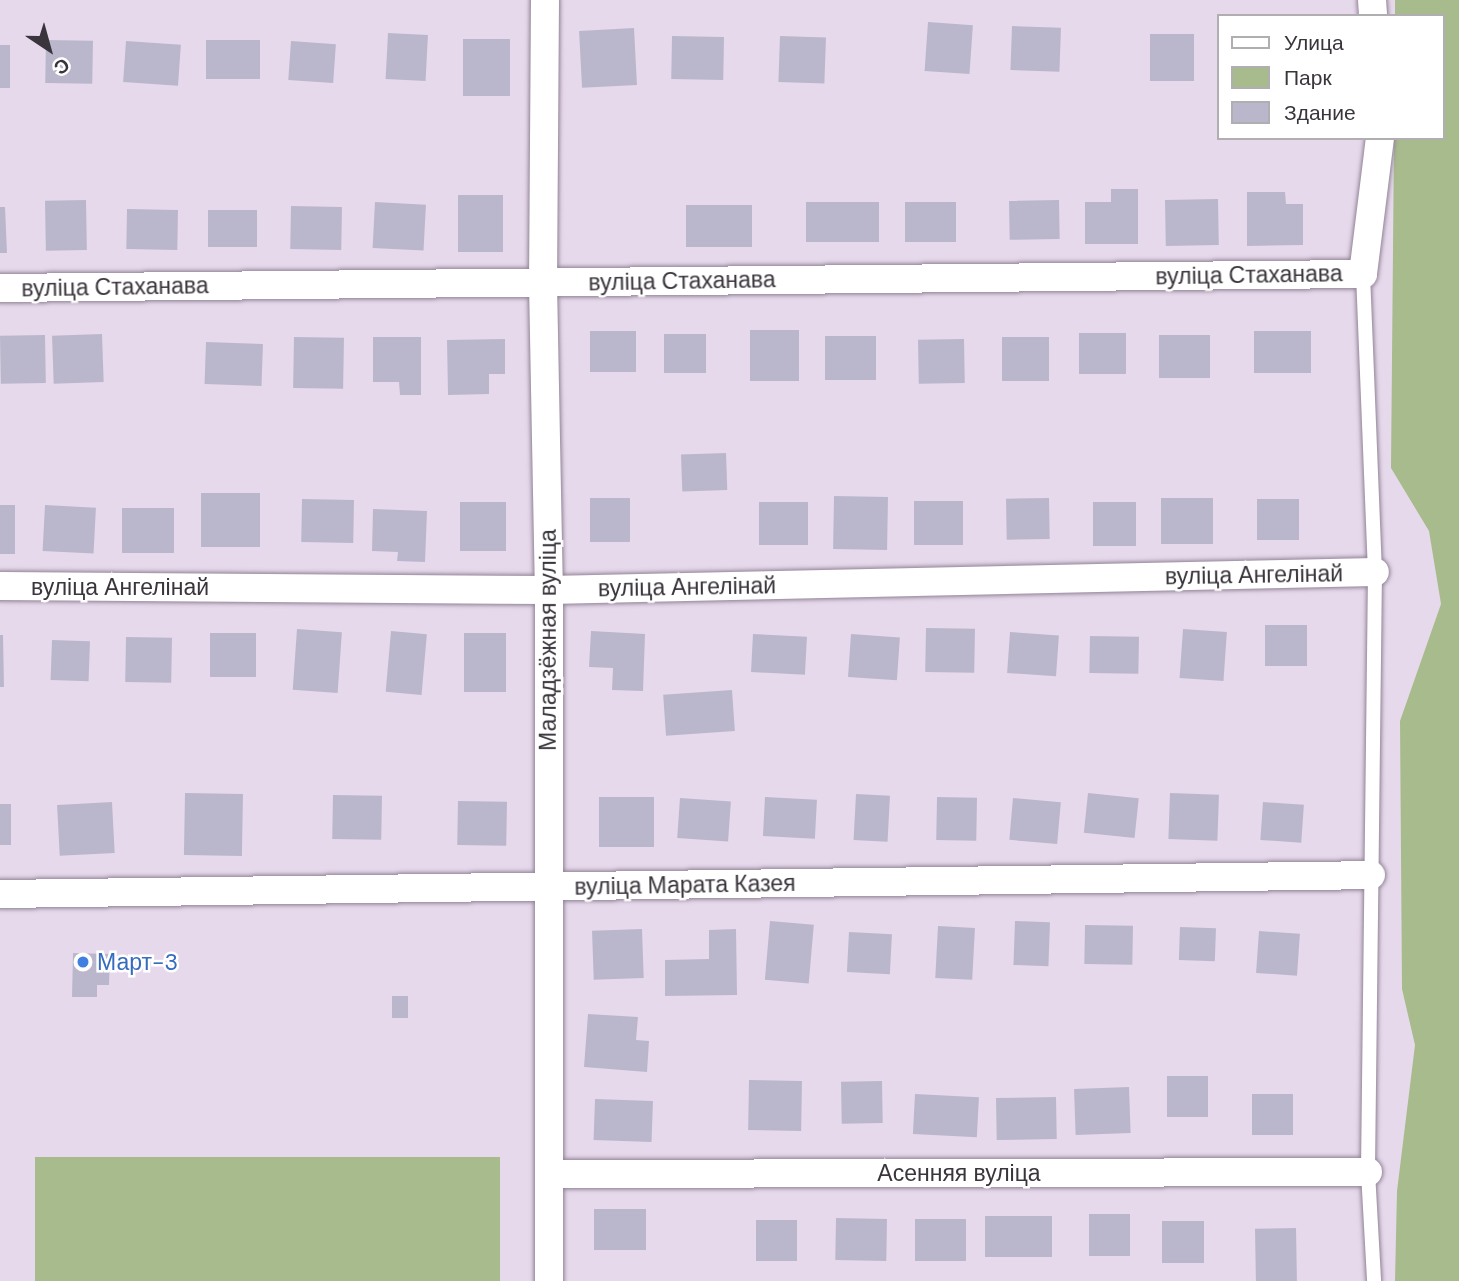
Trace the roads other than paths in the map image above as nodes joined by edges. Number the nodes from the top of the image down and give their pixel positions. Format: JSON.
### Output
{"nodes":[{"id":1,"x":545,"y":0,"type":"edge"},
{"id":2,"x":1380,"y":140,"type":"edge"},
{"id":3,"x":1363,"y":274,"type":"junction"},
{"id":4,"x":543,"y":283,"type":"junction"},
{"id":5,"x":0,"y":288,"type":"edge"},
{"id":6,"x":1375,"y":572,"type":"junction"},
{"id":7,"x":0,"y":586,"type":"edge"},
{"id":8,"x":549,"y":590,"type":"junction"},
{"id":9,"x":1371,"y":875,"type":"junction"},
{"id":10,"x":548,"y":886,"type":"junction"},
{"id":11,"x":0,"y":894,"type":"edge"},
{"id":12,"x":1368,"y":1172,"type":"junction"},
{"id":13,"x":551,"y":1174,"type":"junction"},
{"id":14,"x":549,"y":1281,"type":"edge"},
{"id":15,"x":1374,"y":1281,"type":"edge"}],
"edges":[{"from":1,"to":4,"type":"street","name":"Маладзёжная вуліца"},
{"from":2,"to":3,"type":"street"},
{"from":3,"to":4,"type":"street","name":"вуліца Стаханава"},
{"from":3,"to":6,"type":"lane"},
{"from":4,"to":5,"type":"street","name":"вуліца Стаханава"},
{"from":4,"to":8,"type":"street","name":"Маладзёжная вуліца"},
{"from":6,"to":8,"type":"street","name":"вуліца Ангелінай"},
{"from":6,"to":9,"type":"lane"},
{"from":7,"to":8,"type":"street","name":"вуліца Ангелінай"},
{"from":8,"to":10,"type":"street","name":"Маладзёжная вуліца"},
{"from":9,"to":10,"type":"street","name":"вуліца Марата Казея"},
{"from":9,"to":12,"type":"lane"},
{"from":10,"to":11,"type":"street","name":"вуліца Марата Казея"},
{"from":10,"to":13,"type":"street","name":"Маладзёжная вуліца"},
{"from":12,"to":13,"type":"street","name":"Асенняя вуліца"},
{"from":12,"to":15,"type":"lane"},
{"from":13,"to":14,"type":"street","name":"Маладзёжная вуліца"}]}
